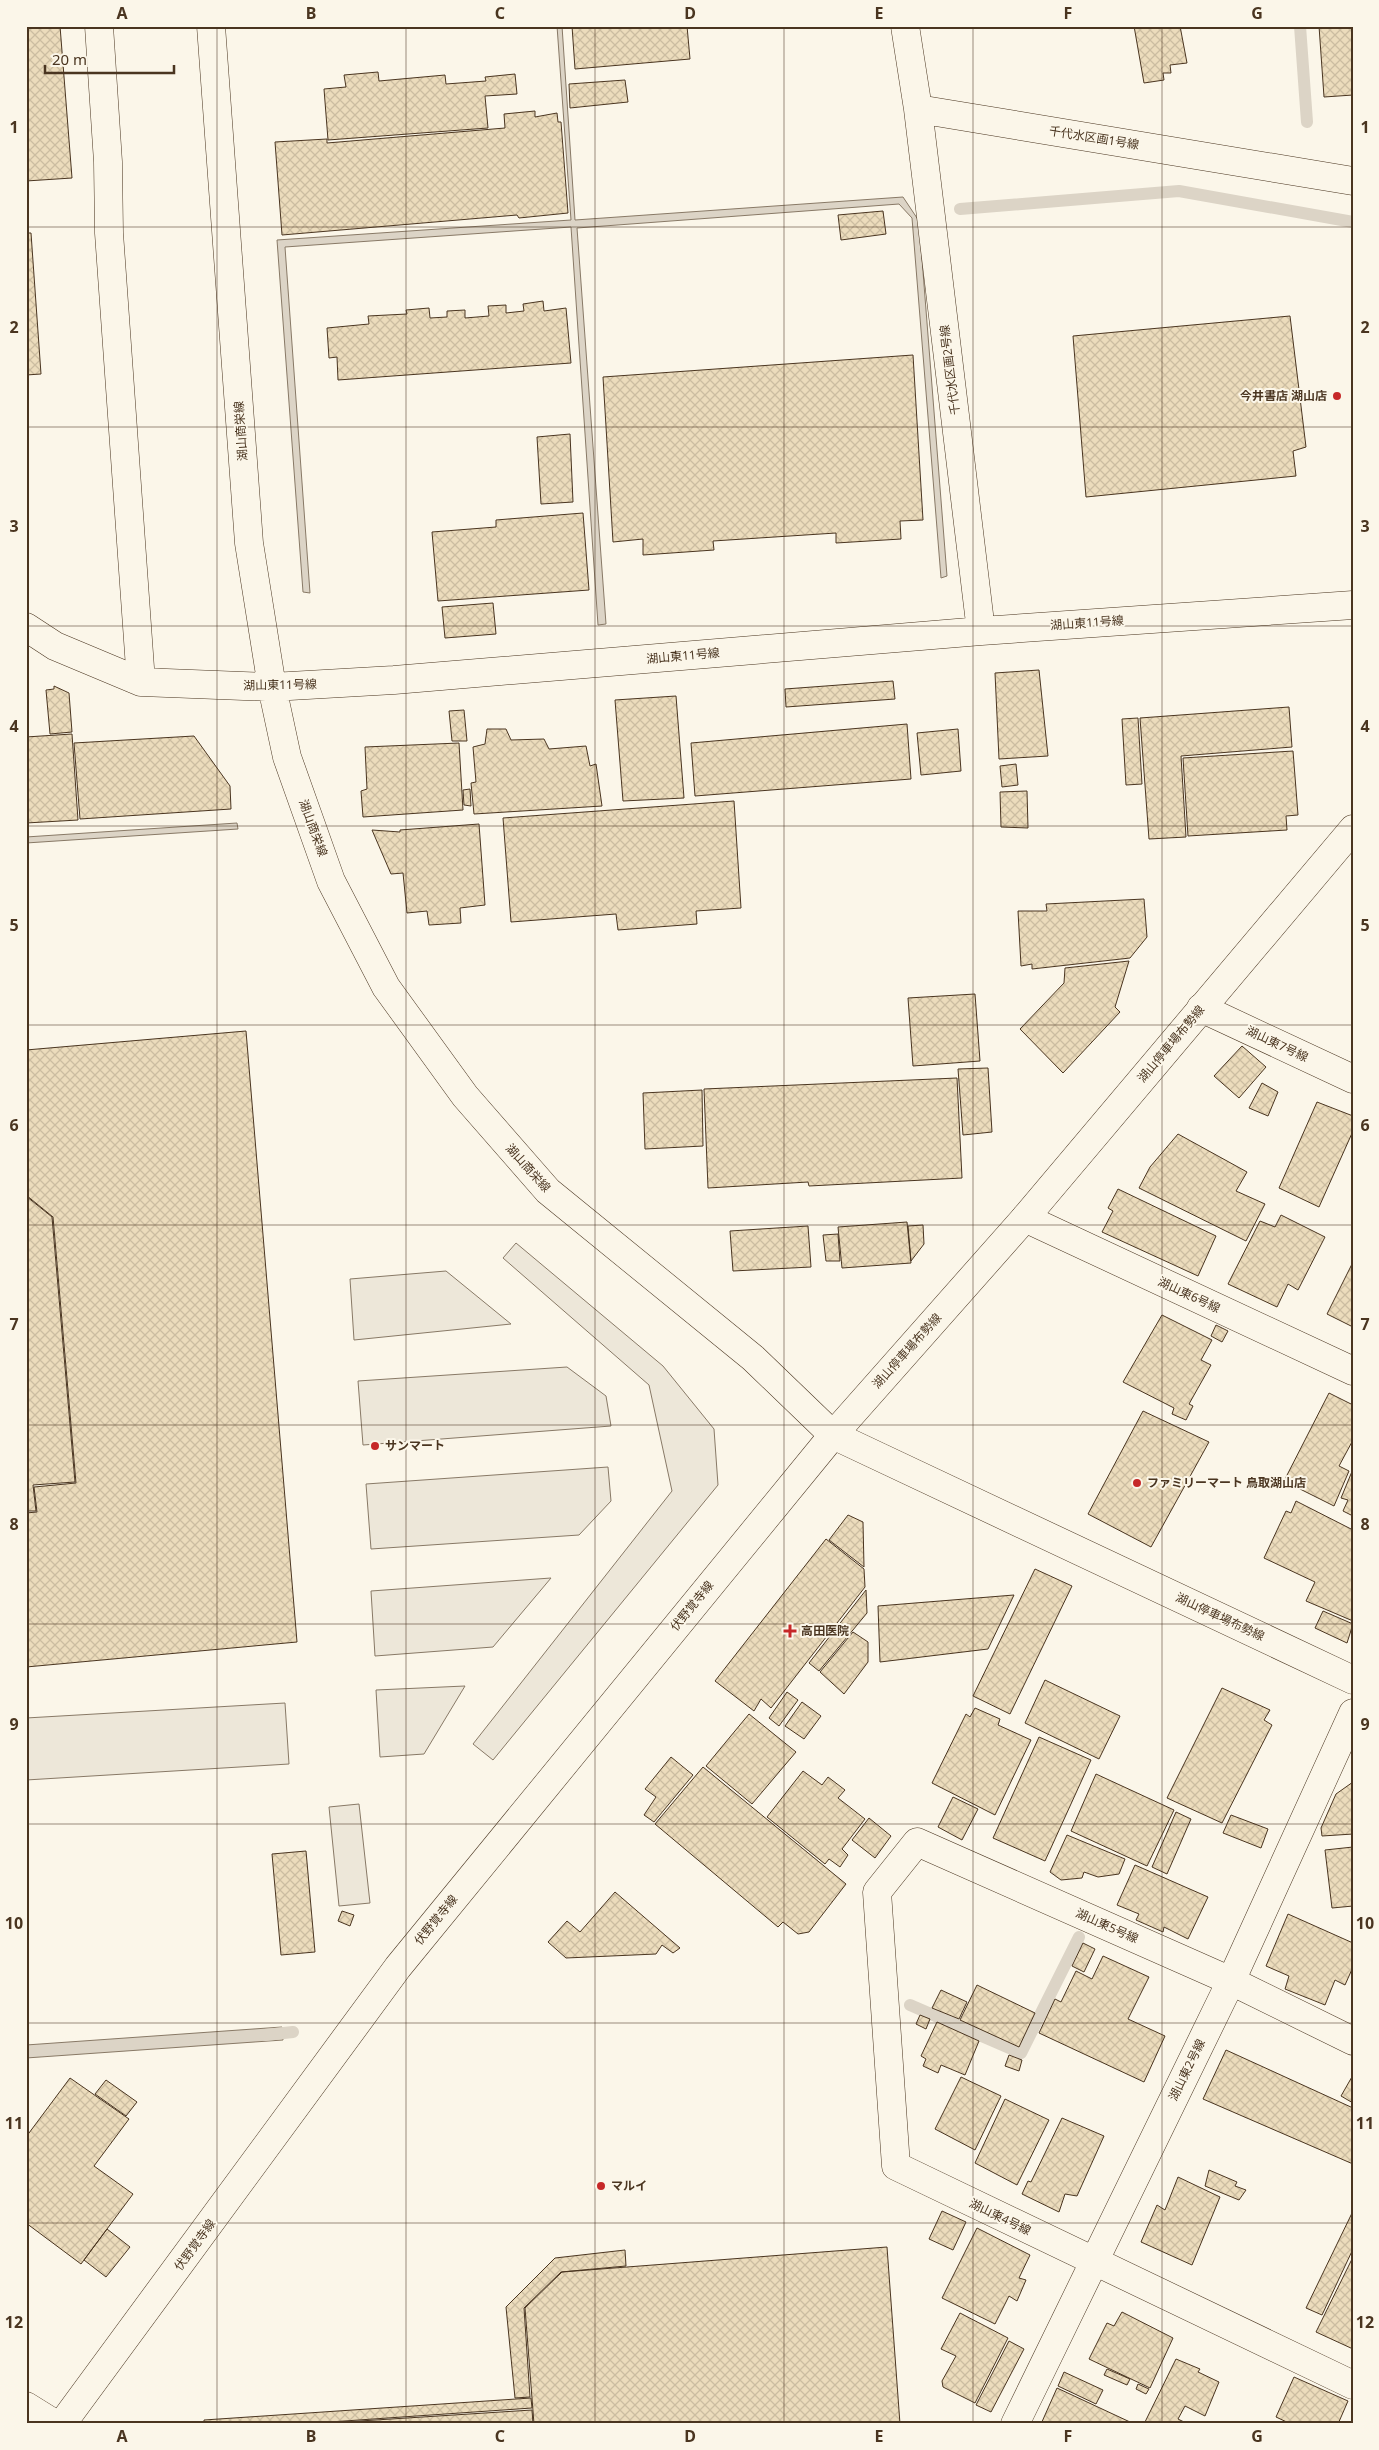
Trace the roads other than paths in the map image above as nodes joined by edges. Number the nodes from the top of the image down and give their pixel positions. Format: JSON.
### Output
{"nodes":[{"id":1,"x":99,"y":26,"type":"edge"},
{"id":2,"x":211,"y":26,"type":"edge"},
{"id":3,"x":905,"y":26,"type":"edge"},
{"id":4,"x":918,"y":109,"type":"junction"},
{"id":5,"x":1353,"y":181,"type":"edge"},
{"id":6,"x":1353,"y":605,"type":"edge"},
{"id":7,"x":26,"y":627,"type":"edge"},
{"id":8,"x":981,"y":631,"type":"junction"},
{"id":9,"x":142,"y":682,"type":"junction"},
{"id":10,"x":272,"y":687,"type":"junction"},
{"id":11,"x":1353,"y":829,"type":"edge"},
{"id":12,"x":1201,"y":1008,"type":"junction"},
{"id":13,"x":1353,"y":1079,"type":"edge"},
{"id":14,"x":1025,"y":1218,"type":"junction"},
{"id":15,"x":1353,"y":1371,"type":"edge"},
{"id":16,"x":833,"y":1435,"type":"junction"},
{"id":17,"x":1353,"y":1680,"type":"edge"},
{"id":18,"x":1353,"y":1713,"type":"edge"},
{"id":19,"x":877,"y":1892,"type":"joint"},
{"id":20,"x":1231,"y":1981,"type":"junction"},
{"id":21,"x":1353,"y":2041,"type":"edge"},
{"id":22,"x":1094,"y":2262,"type":"junction"},
{"id":23,"x":1353,"y":2385,"type":"edge"},
{"id":24,"x":26,"y":2406,"type":"edge"},
{"id":25,"x":55,"y":2424,"type":"edge"},
{"id":26,"x":62,"y":2424,"type":"edge"},
{"id":27,"x":1015,"y":2424,"type":"edge"}],
"edges":[{"from":1,"to":9,"type":"street"},
{"from":2,"to":10,"type":"street","name":"湖山商栄線"},
{"from":3,"to":4,"type":"street"},
{"from":4,"to":5,"type":"street","name":"千代水区画1号線"},
{"from":4,"to":8,"type":"street","name":"千代水区画2号線"},
{"from":6,"to":8,"type":"street","name":"湖山東11号線"},
{"from":7,"to":9,"type":"street","name":"湖山東11号線"},
{"from":8,"to":10,"type":"street","name":"湖山東11号線"},
{"from":9,"to":10,"type":"street","name":"湖山東11号線"},
{"from":10,"to":16,"type":"street","name":"湖山商栄線"},
{"from":11,"to":12,"type":"street","name":"湖山停車場布勢線"},
{"from":12,"to":13,"type":"street","name":"湖山東7号線"},
{"from":12,"to":14,"type":"street","name":"湖山停車場布勢線"},
{"from":14,"to":15,"type":"street","name":"湖山東6号線"},
{"from":14,"to":16,"type":"street","name":"湖山停車場布勢線"},
{"from":16,"to":17,"type":"street","name":"湖山停車場布勢線"},
{"from":16,"to":26,"type":"street","name":"伏野覚寺線"},
{"from":18,"to":20,"type":"street","name":"湖山東2号線"},
{"from":19,"to":20,"type":"street","name":"湖山東5号線"},
{"from":19,"to":22,"type":"street","name":"湖山東4号線"},
{"from":20,"to":21,"type":"street","name":"湖山東5号線"},
{"from":20,"to":22,"type":"street","name":"湖山東2号線"},
{"from":22,"to":23,"type":"street","name":"湖山東4号線"},
{"from":22,"to":27,"type":"street","name":"湖山東2号線"},
{"from":24,"to":25,"type":"street"}]}
